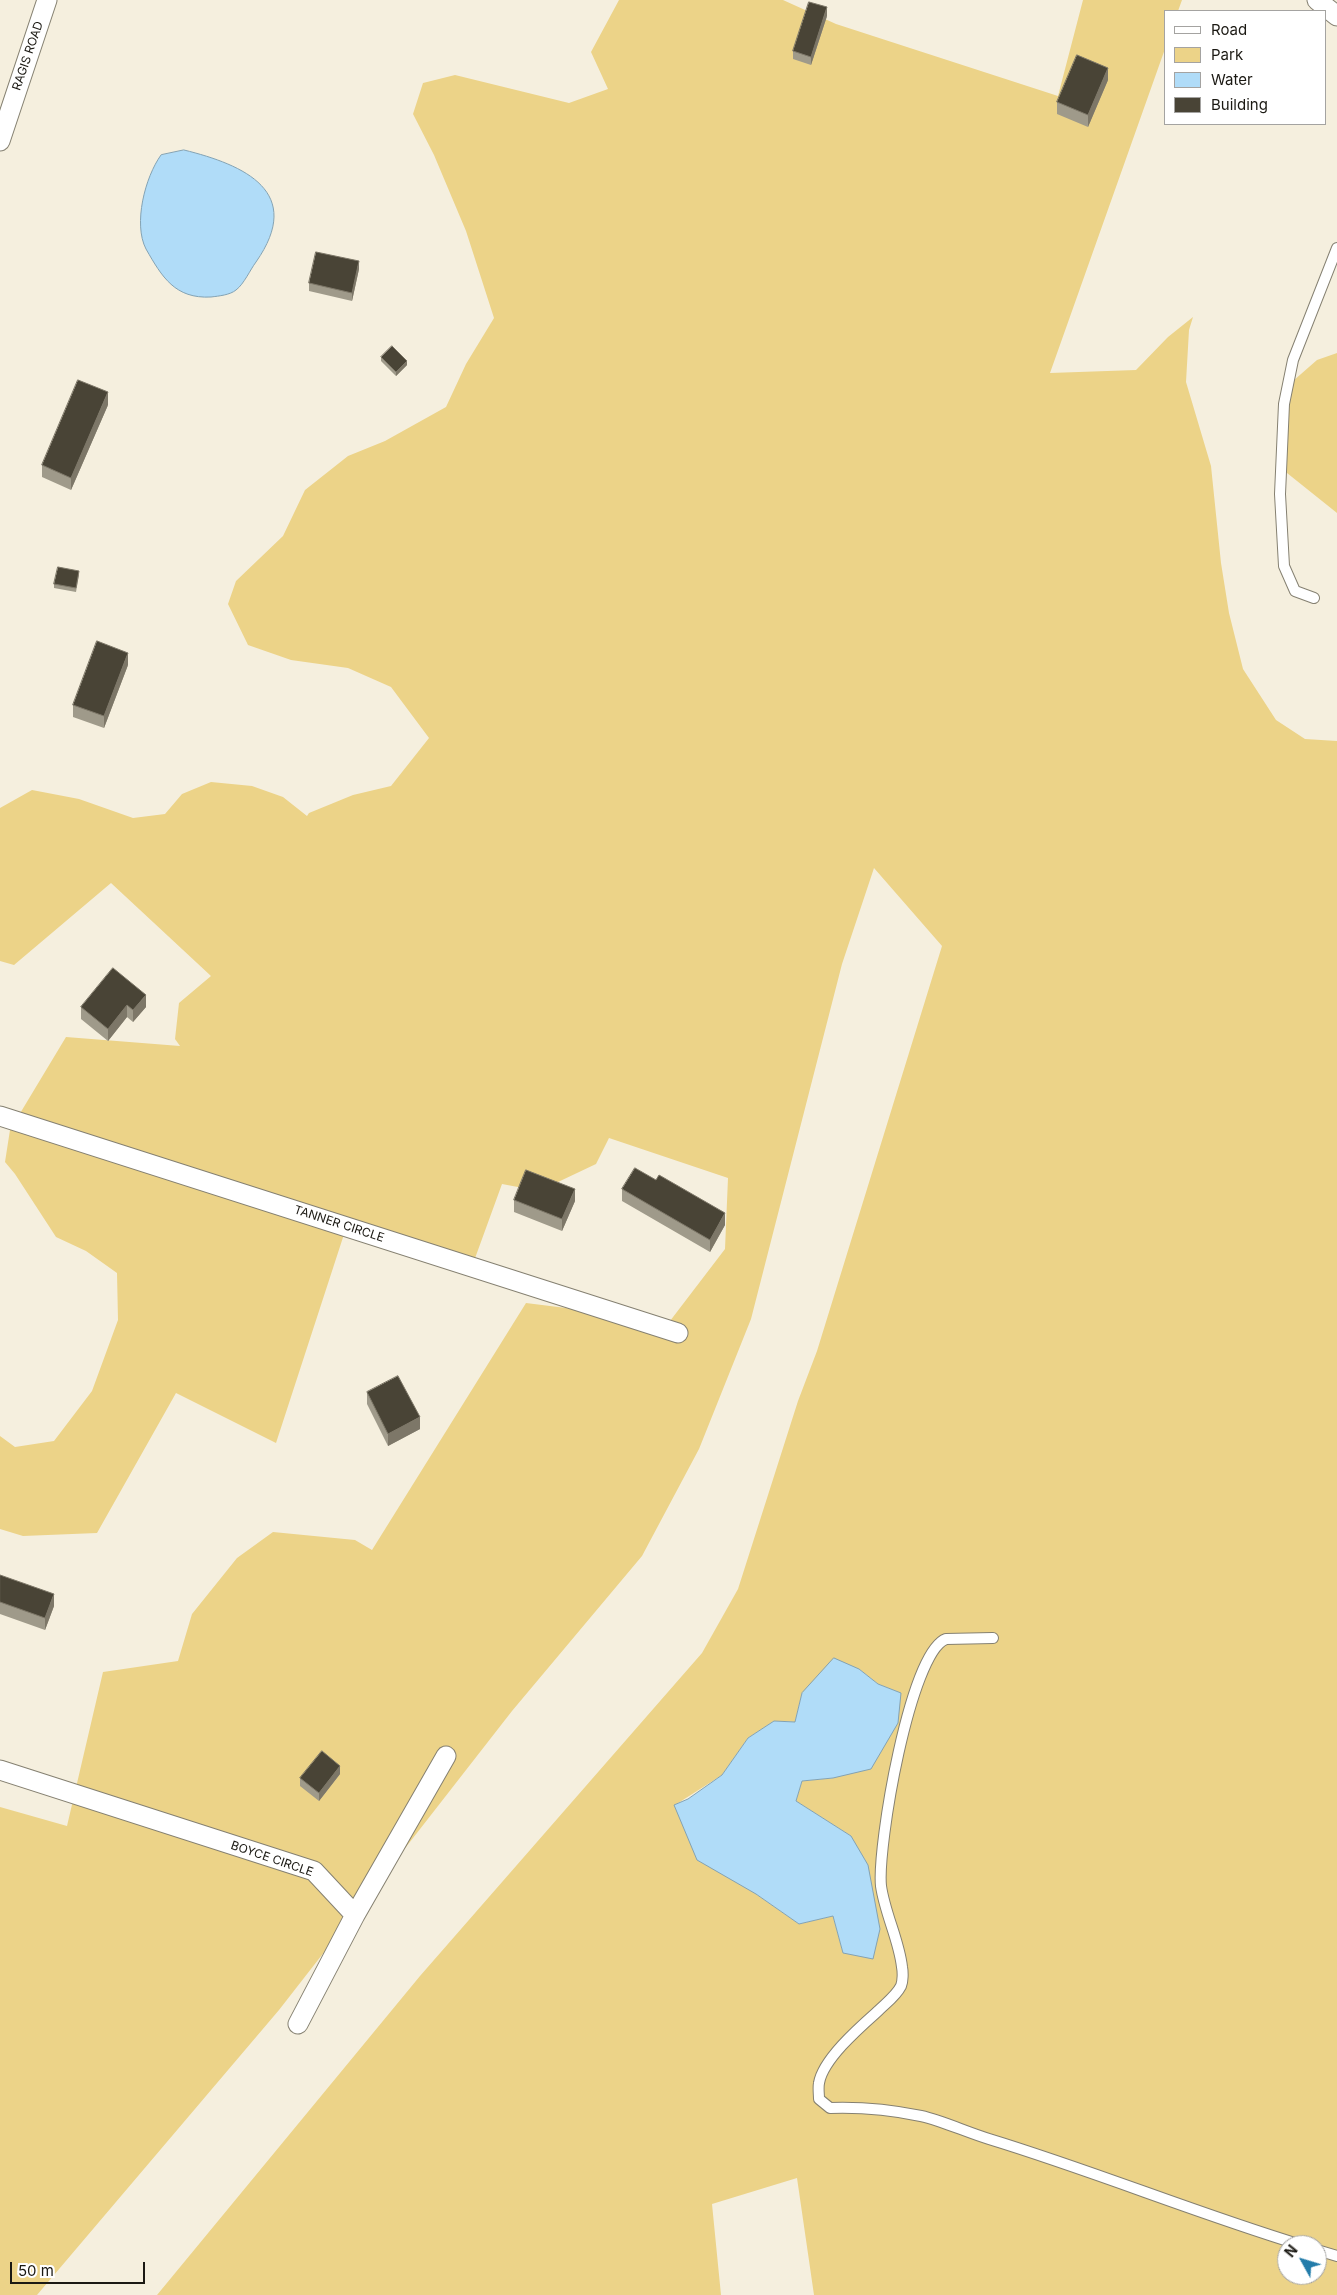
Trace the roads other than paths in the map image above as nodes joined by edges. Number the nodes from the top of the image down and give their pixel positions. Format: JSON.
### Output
{"nodes":[{"id":1,"x":47,"y":0,"type":"edge"},
{"id":2,"x":1317,"y":0,"type":"edge"},
{"id":3,"x":1337,"y":16,"type":"edge"},
{"id":4,"x":0,"y":141,"type":"edge"},
{"id":5,"x":1337,"y":248,"type":"edge"},
{"id":6,"x":1314,"y":598,"type":"dead end"},
{"id":7,"x":0,"y":1116,"type":"edge"},
{"id":8,"x":678,"y":1333,"type":"dead end"},
{"id":9,"x":993,"y":1638,"type":"dead end"},
{"id":10,"x":446,"y":1756,"type":"dead end"},
{"id":11,"x":0,"y":1770,"type":"edge"},
{"id":12,"x":355,"y":1915,"type":"junction"},
{"id":13,"x":298,"y":2024,"type":"dead end"},
{"id":14,"x":1277,"y":2238,"type":"edge"}],
"edges":[{"from":1,"to":4,"type":"street","name":"RAGIS ROAD"},
{"from":2,"to":3,"type":"street"},
{"from":5,"to":6,"type":"lane"},
{"from":7,"to":8,"type":"street","name":"TANNER CIRCLE"},
{"from":9,"to":14,"type":"lane"},
{"from":10,"to":12,"type":"street"},
{"from":11,"to":12,"type":"street","name":"BOYCE CIRCLE"},
{"from":12,"to":13,"type":"street"}]}
